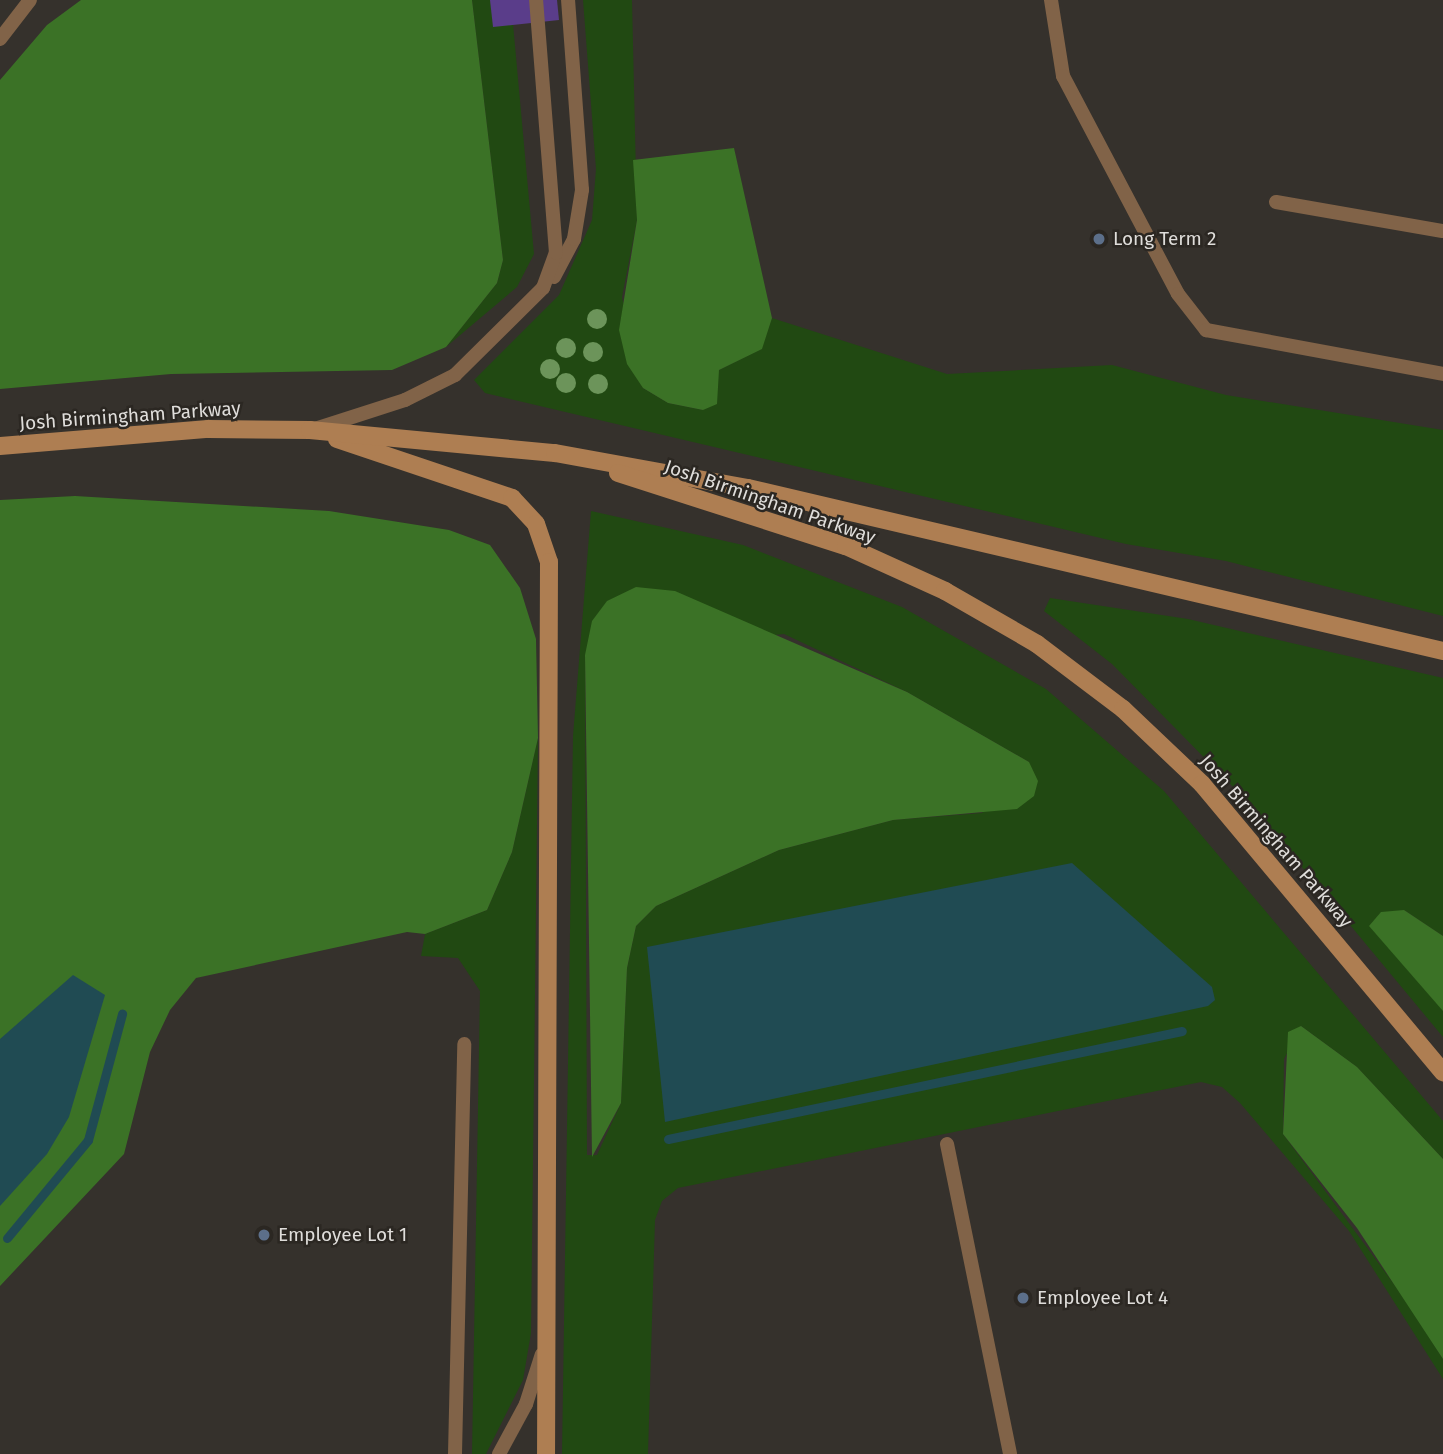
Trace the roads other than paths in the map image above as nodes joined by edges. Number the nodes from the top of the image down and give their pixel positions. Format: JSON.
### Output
{"nodes":[{"id":1,"x":30,"y":0,"type":"edge"},
{"id":2,"x":536,"y":0,"type":"edge"},
{"id":3,"x":568,"y":0,"type":"edge"},
{"id":4,"x":1051,"y":0,"type":"edge"},
{"id":5,"x":0,"y":39,"type":"edge"},
{"id":6,"x":1276,"y":202,"type":"dead end"},
{"id":7,"x":1443,"y":231,"type":"edge"},
{"id":8,"x":544,"y":288,"type":"junction"},
{"id":9,"x":1443,"y":374,"type":"edge"},
{"id":10,"x":310,"y":430,"type":"junction"},
{"id":11,"x":0,"y":446,"type":"edge"},
{"id":12,"x":555,"y":453,"type":"junction"},
{"id":13,"x":1443,"y":651,"type":"edge"},
{"id":14,"x":464,"y":1044,"type":"dead end"},
{"id":15,"x":1443,"y":1072,"type":"edge"},
{"id":16,"x":947,"y":1144,"type":"dead end"},
{"id":17,"x":549,"y":1307,"type":"junction"},
{"id":18,"x":455,"y":1454,"type":"edge"},
{"id":19,"x":499,"y":1454,"type":"edge"},
{"id":20,"x":546,"y":1454,"type":"edge"},
{"id":21,"x":1010,"y":1454,"type":"edge"}],
"edges":[{"from":1,"to":5,"type":"lane"},
{"from":2,"to":8,"type":"lane"},
{"from":3,"to":8,"type":"lane"},
{"from":4,"to":9,"type":"lane"},
{"from":6,"to":7,"type":"lane"},
{"from":8,"to":10,"type":"lane"},
{"from":10,"to":11,"type":"main road","name":"Josh Birmingham Parkway"},
{"from":10,"to":12,"type":"main road","name":"Josh Birmingham Parkway"},
{"from":10,"to":17,"type":"main road"},
{"from":12,"to":13,"type":"main road","name":"Josh Birmingham Parkway"},
{"from":12,"to":15,"type":"main road","name":"Josh Birmingham Parkway"},
{"from":14,"to":18,"type":"lane"},
{"from":16,"to":21,"type":"lane"},
{"from":17,"to":19,"type":"lane"},
{"from":17,"to":20,"type":"main road"}]}
